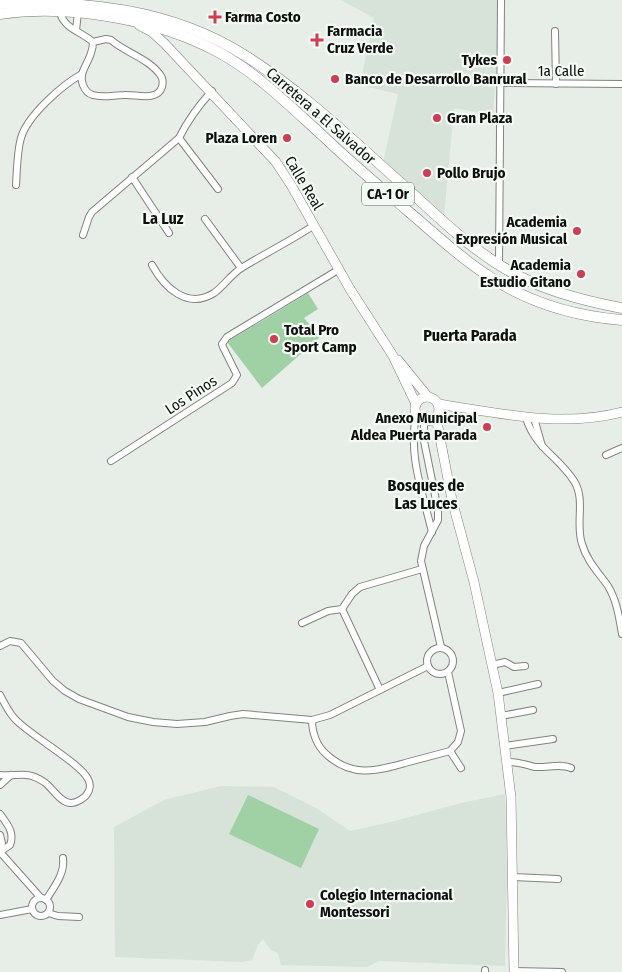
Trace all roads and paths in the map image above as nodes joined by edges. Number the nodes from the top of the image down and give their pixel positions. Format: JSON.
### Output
{"nodes":[{"id":1,"x":502,"y":0,"type":"edge"},
{"id":2,"x":50,"y":1,"type":"edge"},
{"id":3,"x":0,"y":4,"type":"edge"},
{"id":4,"x":60,"y":12,"type":"junction"},
{"id":5,"x":0,"y":14,"type":"edge"},
{"id":6,"x":78,"y":14,"type":"junction"},
{"id":7,"x":130,"y":21,"type":"junction"},
{"id":8,"x":76,"y":30,"type":"junction"},
{"id":9,"x":555,"y":31,"type":"dead end"},
{"id":10,"x":173,"y":33,"type":"junction"},
{"id":11,"x":93,"y":42,"type":"junction"},
{"id":12,"x":165,"y":44,"type":"junction"},
{"id":13,"x":82,"y":74,"type":"junction"},
{"id":14,"x":501,"y":83,"type":"junction"},
{"id":15,"x":556,"y":84,"type":"junction"},
{"id":16,"x":622,"y":84,"type":"edge"},
{"id":17,"x":212,"y":92,"type":"junction"},
{"id":18,"x":179,"y":138,"type":"junction"},
{"id":19,"x":132,"y":177,"type":"junction"},
{"id":20,"x":16,"y":185,"type":"dead end"},
{"id":21,"x":218,"y":190,"type":"dead end"},
{"id":22,"x":205,"y":219,"type":"dead end"},
{"id":23,"x":313,"y":226,"type":"junction"},
{"id":24,"x":169,"y":233,"type":"dead end"},
{"id":25,"x":83,"y":235,"type":"dead end"},
{"id":26,"x":499,"y":264,"type":"junction"},
{"id":27,"x":152,"y":265,"type":"dead end"},
{"id":28,"x":241,"y":268,"type":"junction"},
{"id":29,"x":338,"y":270,"type":"junction"},
{"id":30,"x":622,"y":308,"type":"edge"},
{"id":31,"x":622,"y":320,"type":"edge"},
{"id":32,"x":393,"y":356,"type":"junction"},
{"id":33,"x":428,"y":397,"type":"junction"},
{"id":34,"x":416,"y":404,"type":"junction"},
{"id":35,"x":438,"y":404,"type":"junction"},
{"id":36,"x":455,"y":407,"type":"junction"},
{"id":37,"x":622,"y":412,"type":"edge"},
{"id":38,"x":530,"y":418,"type":"junction"},
{"id":39,"x":426,"y":419,"type":"junction"},
{"id":40,"x":439,"y":427,"type":"junction"},
{"id":41,"x":622,"y":448,"type":"edge"},
{"id":42,"x":606,"y":455,"type":"dead end"},
{"id":43,"x":444,"y":457,"type":"junction"},
{"id":44,"x":111,"y":461,"type":"dead end"},
{"id":45,"x":432,"y":532,"type":"junction"},
{"id":46,"x":422,"y":569,"type":"junction"},
{"id":47,"x":342,"y":609,"type":"junction"},
{"id":48,"x":302,"y":623,"type":"dead end"},
{"id":49,"x":622,"y":634,"type":"edge"},
{"id":50,"x":0,"y":646,"type":"edge"},
{"id":51,"x":441,"y":647,"type":"junction"},
{"id":52,"x":492,"y":665,"type":"junction"},
{"id":53,"x":428,"y":666,"type":"junction"},
{"id":54,"x":525,"y":666,"type":"dead end"},
{"id":55,"x":448,"y":672,"type":"junction"},
{"id":56,"x":538,"y":684,"type":"dead end"},
{"id":57,"x":380,"y":690,"type":"junction"},
{"id":58,"x":498,"y":693,"type":"junction"},
{"id":59,"x":0,"y":695,"type":"edge"},
{"id":60,"x":533,"y":710,"type":"dead end"},
{"id":61,"x":501,"y":716,"type":"junction"},
{"id":62,"x":312,"y":720,"type":"junction"},
{"id":63,"x":553,"y":739,"type":"dead end"},
{"id":64,"x":505,"y":746,"type":"junction"},
{"id":65,"x":450,"y":751,"type":"junction"},
{"id":66,"x":507,"y":762,"type":"junction"},
{"id":67,"x":461,"y":768,"type":"dead end"},
{"id":68,"x":571,"y":768,"type":"dead end"},
{"id":69,"x":0,"y":775,"type":"edge"},
{"id":70,"x":12,"y":775,"type":"junction"},
{"id":71,"x":0,"y":785,"type":"edge"},
{"id":72,"x":0,"y":814,"type":"edge"},
{"id":73,"x":0,"y":835,"type":"edge"},
{"id":74,"x":0,"y":852,"type":"edge"},
{"id":75,"x":63,"y":858,"type":"dead end"},
{"id":76,"x":513,"y":877,"type":"junction"},
{"id":77,"x":558,"y":879,"type":"dead end"},
{"id":78,"x":43,"y":899,"type":"junction"},
{"id":79,"x":32,"y":909,"type":"junction"},
{"id":80,"x":48,"y":913,"type":"junction"},
{"id":81,"x":0,"y":915,"type":"edge"},
{"id":82,"x":79,"y":917,"type":"dead end"},
{"id":83,"x":514,"y":971,"type":"edge"},
{"id":84,"x":562,"y":972,"type":"edge"}],
"edges":[{"from":1,"to":14,"type":"street"},
{"from":2,"to":3,"type":"highway","name":"Carretera a El Salvador","number":"CA-1 Or"},
{"from":2,"to":26,"type":"highway","name":"Carretera a El Salvador","number":"CA-1 Or"},
{"from":4,"to":5,"type":"highway","name":"Carretera a El Salvador","number":"CA-1 Or"},
{"from":4,"to":6,"type":"highway","name":"Carretera a El Salvador","number":"CA-1 Or"},
{"from":4,"to":8,"type":"street"},
{"from":6,"to":7,"type":"highway","name":"Carretera a El Salvador","number":"CA-1 Or"},
{"from":6,"to":8,"type":"street"},
{"from":7,"to":10,"type":"highway","name":"Carretera a El Salvador","number":"CA-1 Or"},
{"from":7,"to":12,"type":"main road","name":"Calle Real"},
{"from":8,"to":11,"type":"street"},
{"from":9,"to":15,"type":"street"},
{"from":10,"to":12,"type":"main road"},
{"from":10,"to":31,"type":"highway","name":"Carretera a El Salvador","number":"CA-1 Or"},
{"from":11,"to":13,"type":"street"},
{"from":11,"to":13,"type":"street"},
{"from":12,"to":17,"type":"main road","name":"Calle Real"},
{"from":13,"to":20,"type":"street"},
{"from":14,"to":15,"type":"street","name":"1a Calle"},
{"from":14,"to":26,"type":"street"},
{"from":15,"to":16,"type":"street","name":"1a Calle"},
{"from":17,"to":18,"type":"street"},
{"from":17,"to":23,"type":"main road","name":"Calle Real"},
{"from":18,"to":19,"type":"street"},
{"from":18,"to":21,"type":"street"},
{"from":19,"to":24,"type":"street"},
{"from":19,"to":25,"type":"street"},
{"from":22,"to":28,"type":"street"},
{"from":23,"to":28,"type":"street"},
{"from":23,"to":29,"type":"main road","name":"Calle Real"},
{"from":26,"to":30,"type":"highway","name":"Carretera a El Salvador","number":"CA-1 Or"},
{"from":27,"to":28,"type":"street"},
{"from":29,"to":32,"type":"main road","name":"Calle Real"},
{"from":29,"to":44,"type":"street","name":"Los Pinos"},
{"from":32,"to":33,"type":"main road","name":"Calle Real"},
{"from":32,"to":34,"type":"main road","name":"Calle Real"},
{"from":33,"to":34,"type":"main road"},
{"from":33,"to":35,"type":"main road"},
{"from":34,"to":39,"type":"main road"},
{"from":35,"to":36,"type":"main road"},
{"from":35,"to":39,"type":"main road"},
{"from":36,"to":38,"type":"main road"},
{"from":36,"to":40,"type":"main road"},
{"from":37,"to":38,"type":"main road"},
{"from":38,"to":49,"type":"street"},
{"from":39,"to":40,"type":"main road"},
{"from":39,"to":43,"type":"main road"},
{"from":39,"to":45,"type":"street"},
{"from":39,"to":45,"type":"street"},
{"from":40,"to":43,"type":"main road"},
{"from":41,"to":42,"type":"street"},
{"from":43,"to":52,"type":"main road"},
{"from":45,"to":46,"type":"street"},
{"from":46,"to":47,"type":"street"},
{"from":46,"to":51,"type":"street"},
{"from":47,"to":48,"type":"street"},
{"from":47,"to":57,"type":"street"},
{"from":50,"to":62,"type":"street"},
{"from":51,"to":53,"type":"street"},
{"from":51,"to":55,"type":"street"},
{"from":52,"to":54,"type":"street"},
{"from":52,"to":58,"type":"main road"},
{"from":53,"to":55,"type":"street"},
{"from":53,"to":57,"type":"street"},
{"from":55,"to":65,"type":"street"},
{"from":56,"to":58,"type":"street"},
{"from":57,"to":62,"type":"street"},
{"from":58,"to":61,"type":"main road"},
{"from":59,"to":70,"type":"street"},
{"from":60,"to":61,"type":"street"},
{"from":61,"to":64,"type":"main road"},
{"from":62,"to":65,"type":"street"},
{"from":63,"to":64,"type":"street"},
{"from":64,"to":66,"type":"main road"},
{"from":65,"to":67,"type":"street"},
{"from":66,"to":68,"type":"street"},
{"from":66,"to":76,"type":"main road"},
{"from":69,"to":70,"type":"street"},
{"from":70,"to":71,"type":"street"},
{"from":72,"to":74,"type":"street"},
{"from":73,"to":74,"type":"street"},
{"from":74,"to":78,"type":"street"},
{"from":75,"to":78,"type":"street"},
{"from":76,"to":77,"type":"street"},
{"from":76,"to":83,"type":"main road"},
{"from":78,"to":79,"type":"street"},
{"from":78,"to":80,"type":"street"},
{"from":79,"to":80,"type":"street"},
{"from":79,"to":81,"type":"street"},
{"from":80,"to":82,"type":"street"},
{"from":83,"to":84,"type":"street"}]}
